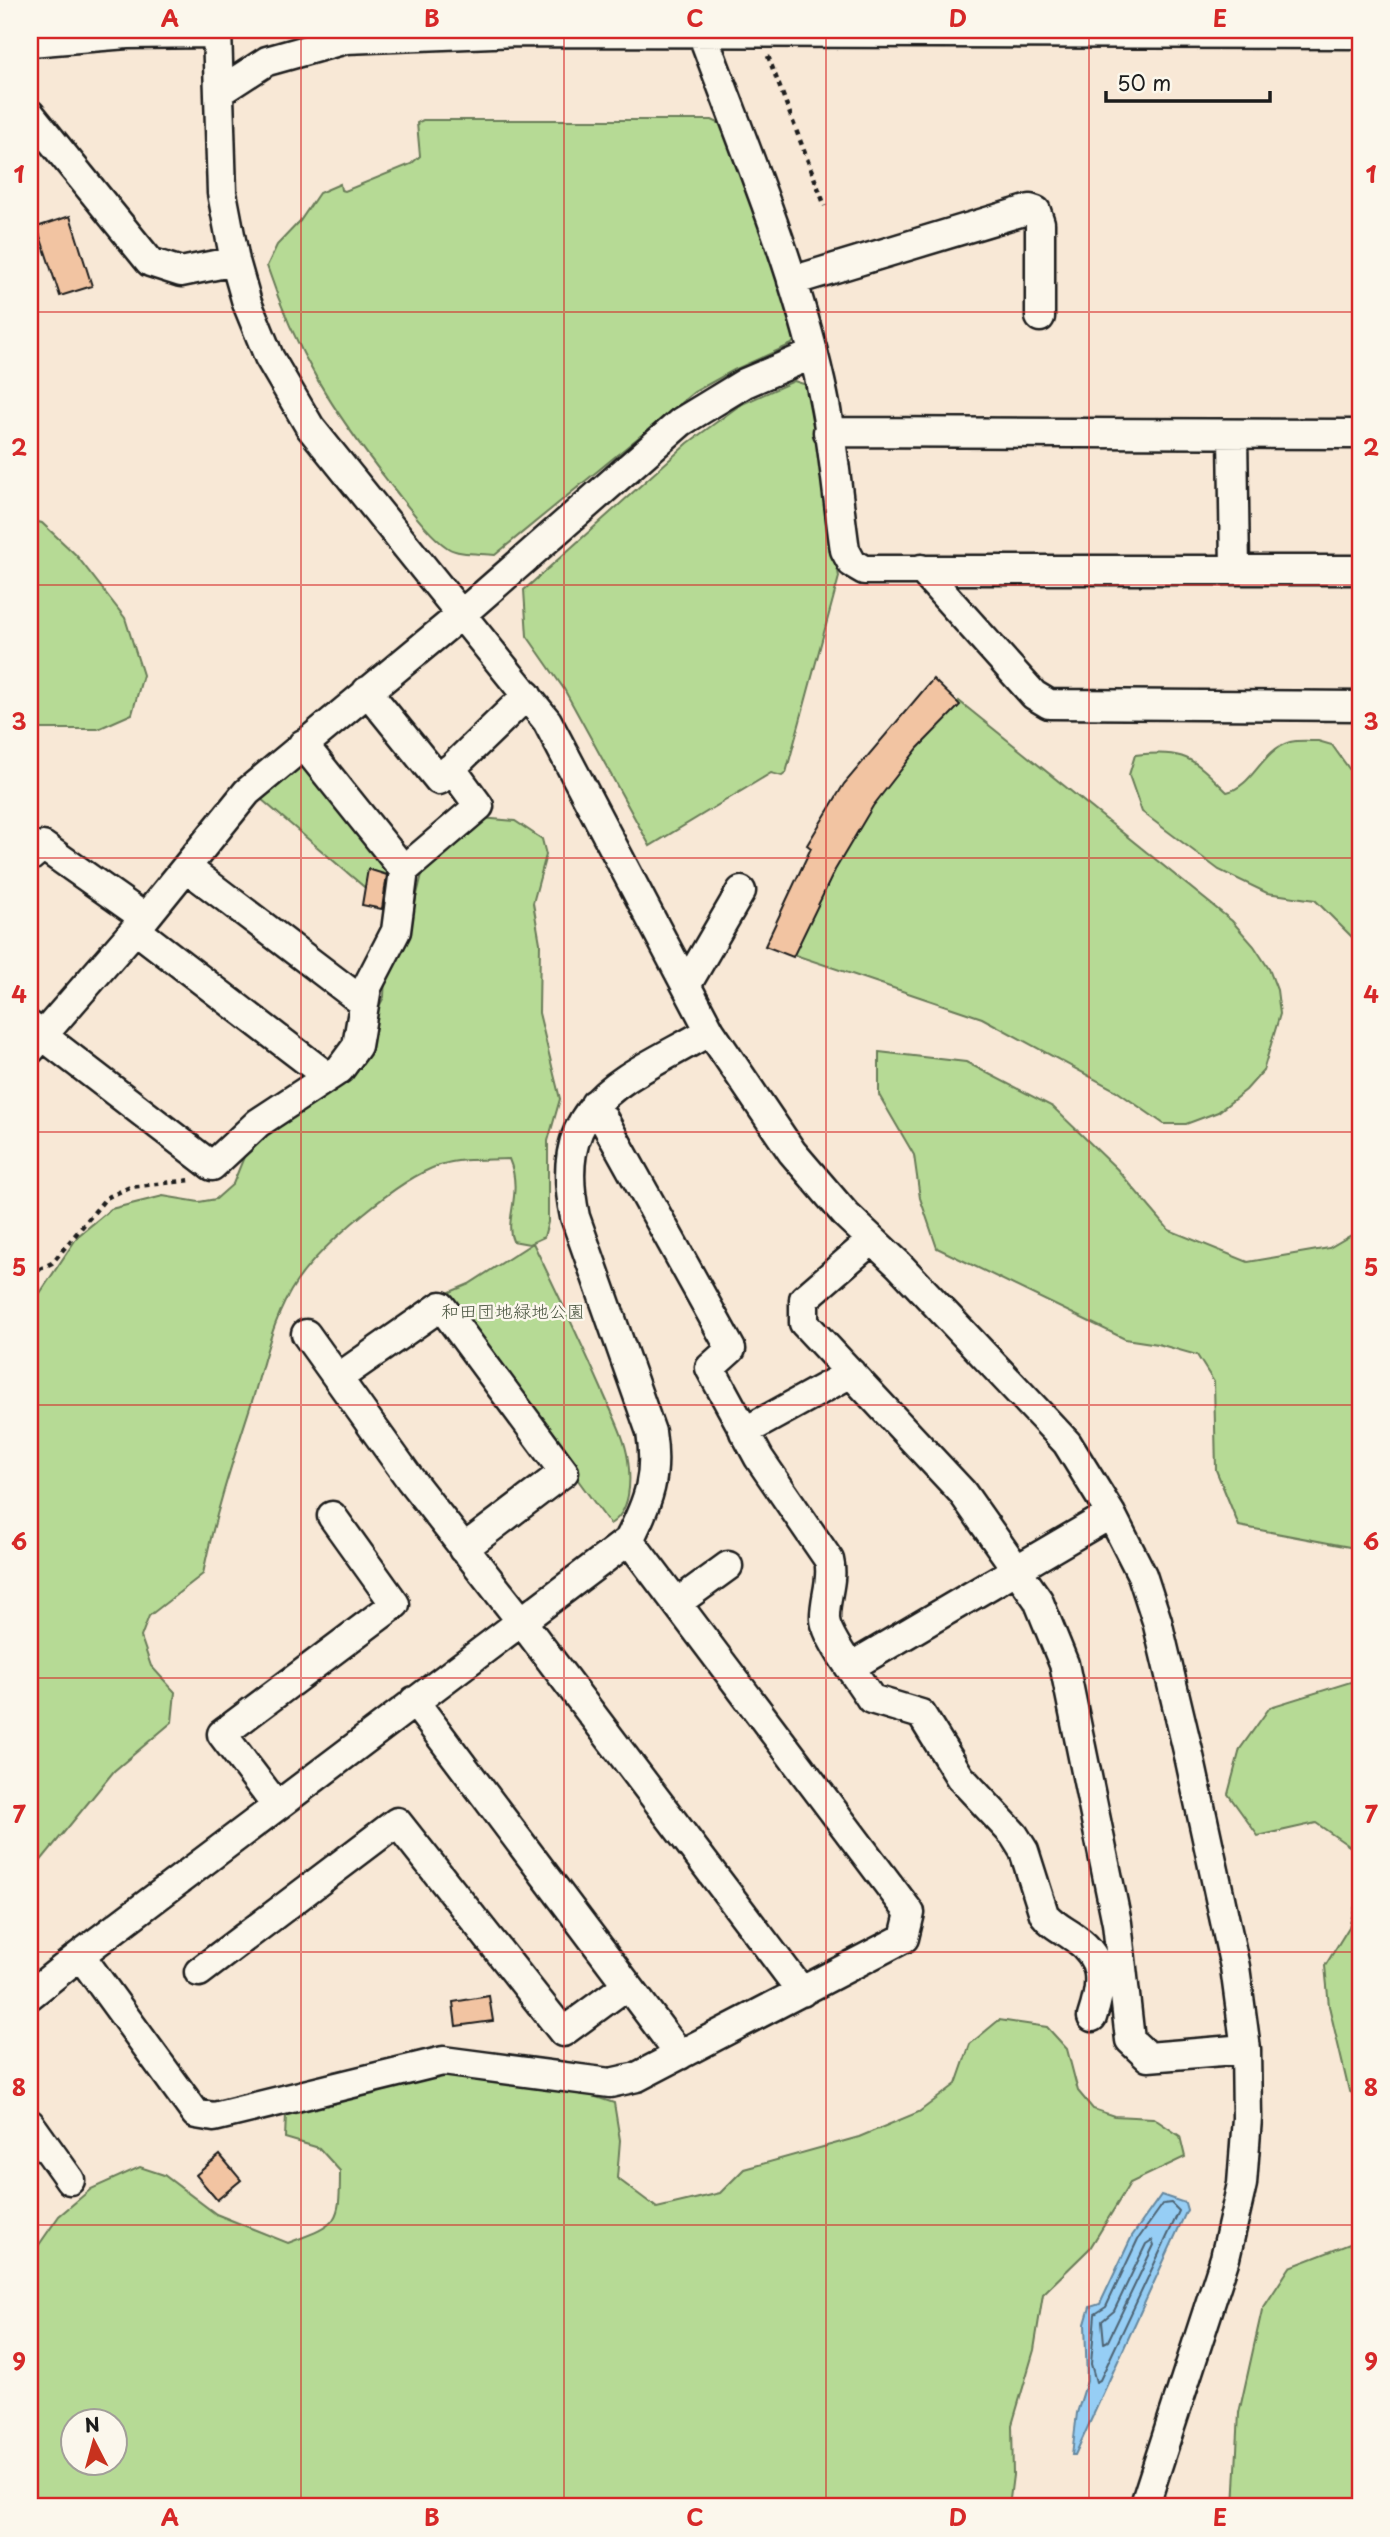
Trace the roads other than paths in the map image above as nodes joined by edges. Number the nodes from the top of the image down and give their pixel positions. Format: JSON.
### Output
{"nodes":[{"id":1,"x":217,"y":31,"type":"edge"},
{"id":2,"x":702,"y":33,"type":"junction"},
{"id":3,"x":1360,"y":34,"type":"edge"},
{"id":4,"x":30,"y":42,"type":"edge"},
{"id":5,"x":219,"y":92,"type":"junction"},
{"id":6,"x":30,"y":114,"type":"edge"},
{"id":7,"x":235,"y":261,"type":"junction"},
{"id":8,"x":792,"y":281,"type":"junction"},
{"id":9,"x":1040,"y":317,"type":"dead end"},
{"id":10,"x":813,"y":354,"type":"junction"},
{"id":11,"x":828,"y":432,"type":"junction"},
{"id":12,"x":1233,"y":434,"type":"junction"},
{"id":13,"x":1360,"y":434,"type":"edge"},
{"id":14,"x":921,"y":569,"type":"junction"},
{"id":15,"x":1235,"y":570,"type":"junction"},
{"id":16,"x":1360,"y":570,"type":"edge"},
{"id":17,"x":463,"y":612,"type":"junction"},
{"id":18,"x":367,"y":691,"type":"junction"},
{"id":19,"x":527,"y":695,"type":"junction"},
{"id":20,"x":1360,"y":706,"type":"edge"},
{"id":21,"x":303,"y":744,"type":"junction"},
{"id":22,"x":451,"y":768,"type":"junction"},
{"id":23,"x":30,"y":857,"type":"edge"},
{"id":24,"x":187,"y":868,"type":"junction"},
{"id":25,"x":404,"y":870,"type":"junction"},
{"id":26,"x":741,"y":891,"type":"dead end"},
{"id":27,"x":140,"y":924,"type":"junction"},
{"id":28,"x":687,"y":984,"type":"junction"},
{"id":29,"x":365,"y":1003,"type":"junction"},
{"id":30,"x":710,"y":1031,"type":"junction"},
{"id":31,"x":34,"y":1037,"type":"edge"},
{"id":32,"x":328,"y":1077,"type":"junction"},
{"id":33,"x":595,"y":1104,"type":"junction"},
{"id":34,"x":872,"y":1240,"type":"junction"},
{"id":35,"x":306,"y":1334,"type":"dead end"},
{"id":36,"x":851,"y":1373,"type":"junction"},
{"id":37,"x":338,"y":1378,"type":"junction"},
{"id":38,"x":744,"y":1432,"type":"junction"},
{"id":39,"x":1111,"y":1514,"type":"junction"},
{"id":40,"x":332,"y":1516,"type":"dead end"},
{"id":41,"x":629,"y":1540,"type":"junction"},
{"id":42,"x":463,"y":1549,"type":"junction"},
{"id":43,"x":727,"y":1566,"type":"dead end"},
{"id":44,"x":1016,"y":1569,"type":"junction"},
{"id":45,"x":677,"y":1603,"type":"junction"},
{"id":46,"x":522,"y":1622,"type":"junction"},
{"id":47,"x":852,"y":1666,"type":"junction"},
{"id":48,"x":414,"y":1701,"type":"junction"},
{"id":49,"x":276,"y":1805,"type":"junction"},
{"id":50,"x":80,"y":1955,"type":"junction"},
{"id":51,"x":199,"y":1972,"type":"dead end"},
{"id":52,"x":627,"y":1985,"type":"junction"},
{"id":53,"x":802,"y":1992,"type":"junction"},
{"id":54,"x":30,"y":1995,"type":"edge"},
{"id":55,"x":1093,"y":2017,"type":"dead end"},
{"id":56,"x":1246,"y":2049,"type":"junction"},
{"id":57,"x":680,"y":2055,"type":"junction"},
{"id":58,"x":30,"y":2124,"type":"edge"},
{"id":59,"x":70,"y":2180,"type":"dead end"},
{"id":60,"x":1144,"y":2507,"type":"edge"}],
"edges":[{"from":1,"to":4,"type":"street"},
{"from":1,"to":5,"type":"street"},
{"from":2,"to":3,"type":"street"},
{"from":2,"to":5,"type":"street"},
{"from":2,"to":8,"type":"street"},
{"from":5,"to":7,"type":"street"},
{"from":6,"to":7,"type":"street"},
{"from":7,"to":17,"type":"street"},
{"from":8,"to":9,"type":"street"},
{"from":8,"to":10,"type":"street"},
{"from":10,"to":11,"type":"street"},
{"from":10,"to":17,"type":"street"},
{"from":11,"to":12,"type":"street"},
{"from":11,"to":14,"type":"street"},
{"from":12,"to":13,"type":"street"},
{"from":12,"to":15,"type":"street"},
{"from":14,"to":15,"type":"street"},
{"from":14,"to":20,"type":"street"},
{"from":15,"to":16,"type":"street"},
{"from":17,"to":18,"type":"street"},
{"from":17,"to":19,"type":"street"},
{"from":18,"to":21,"type":"street"},
{"from":18,"to":22,"type":"street"},
{"from":19,"to":22,"type":"street"},
{"from":19,"to":28,"type":"street"},
{"from":21,"to":24,"type":"street"},
{"from":21,"to":25,"type":"street"},
{"from":22,"to":25,"type":"street"},
{"from":23,"to":27,"type":"street"},
{"from":24,"to":27,"type":"street"},
{"from":24,"to":29,"type":"street"},
{"from":25,"to":29,"type":"street"},
{"from":26,"to":28,"type":"street"},
{"from":27,"to":31,"type":"street"},
{"from":27,"to":32,"type":"street"},
{"from":28,"to":30,"type":"street"},
{"from":29,"to":32,"type":"street"},
{"from":30,"to":33,"type":"street"},
{"from":30,"to":34,"type":"street"},
{"from":31,"to":32,"type":"street"},
{"from":33,"to":38,"type":"street"},
{"from":33,"to":41,"type":"street"},
{"from":34,"to":36,"type":"street"},
{"from":34,"to":39,"type":"street"},
{"from":35,"to":37,"type":"street"},
{"from":36,"to":38,"type":"street"},
{"from":36,"to":44,"type":"street"},
{"from":37,"to":42,"type":"street"},
{"from":37,"to":42,"type":"street"},
{"from":38,"to":47,"type":"street"},
{"from":39,"to":44,"type":"street"},
{"from":39,"to":56,"type":"street"},
{"from":40,"to":49,"type":"street"},
{"from":41,"to":45,"type":"street"},
{"from":41,"to":46,"type":"street"},
{"from":42,"to":46,"type":"street"},
{"from":43,"to":45,"type":"street"},
{"from":44,"to":47,"type":"street"},
{"from":44,"to":56,"type":"street"},
{"from":45,"to":53,"type":"street"},
{"from":46,"to":48,"type":"street"},
{"from":46,"to":53,"type":"street"},
{"from":47,"to":55,"type":"street"},
{"from":48,"to":49,"type":"street"},
{"from":48,"to":52,"type":"street"},
{"from":49,"to":50,"type":"street"},
{"from":50,"to":54,"type":"street"},
{"from":50,"to":57,"type":"street"},
{"from":51,"to":52,"type":"street"},
{"from":52,"to":57,"type":"street"},
{"from":53,"to":57,"type":"street"},
{"from":56,"to":60,"type":"street"},
{"from":58,"to":59,"type":"street"}]}
